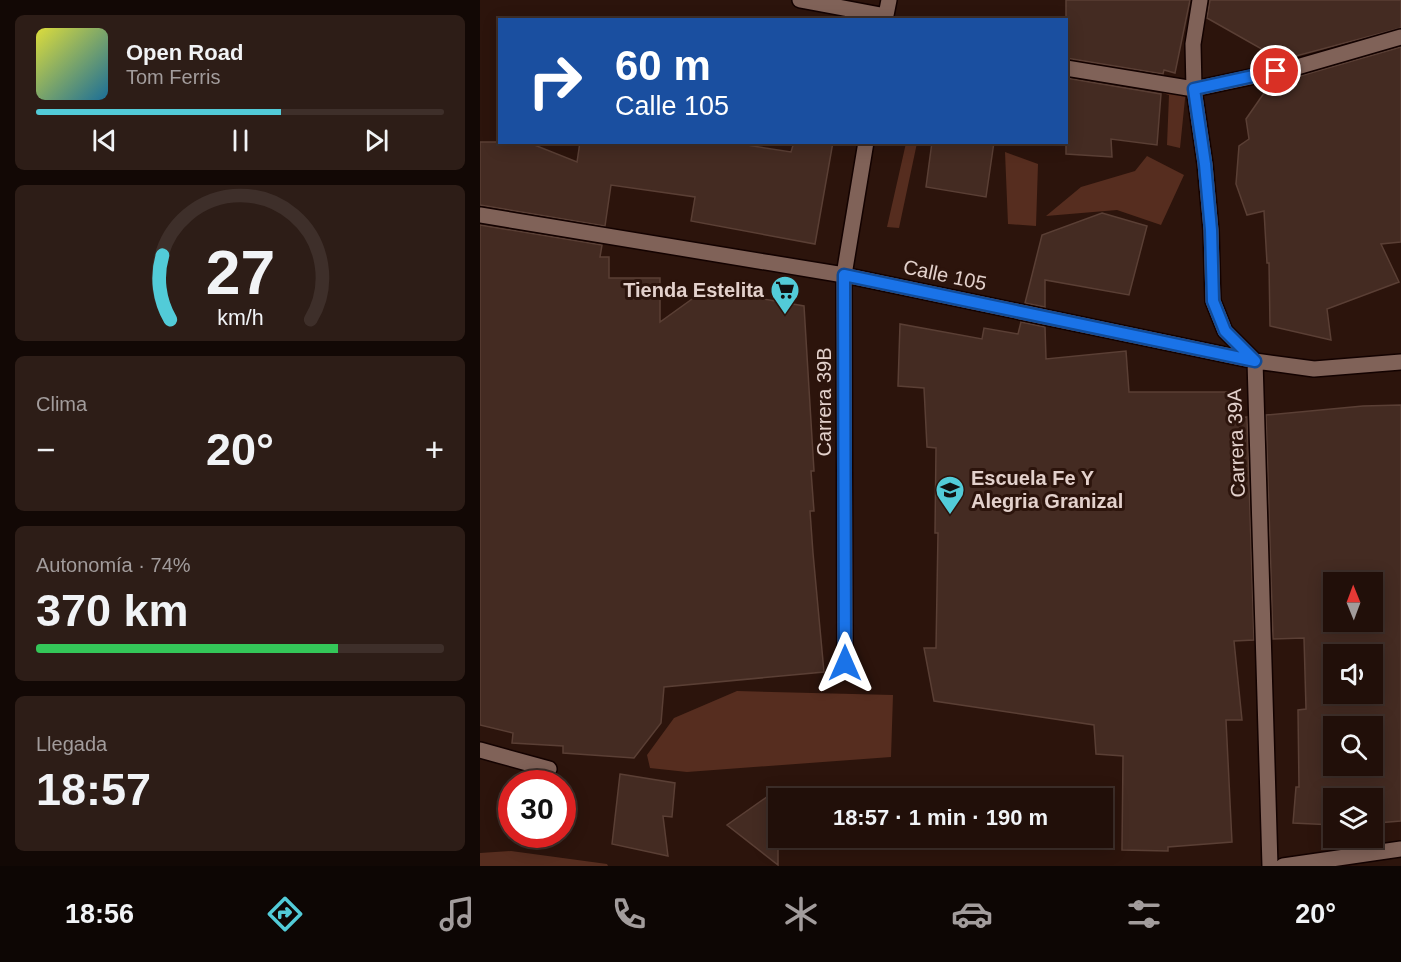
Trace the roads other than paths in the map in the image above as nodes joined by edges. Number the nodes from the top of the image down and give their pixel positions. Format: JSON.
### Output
{"nodes":[{"id":1,"x":800,"y":0,"type":"edge"},
{"id":2,"x":1200,"y":0,"type":"edge"},
{"id":3,"x":887,"y":12,"type":"edge"},
{"id":4,"x":1401,"y":37,"type":"edge"},
{"id":5,"x":1068,"y":68,"type":"edge"},
{"id":6,"x":1194,"y":89,"type":"junction"},
{"id":7,"x":866,"y":144,"type":"edge"},
{"id":8,"x":480,"y":215,"type":"edge"},
{"id":9,"x":844,"y":275,"type":"junction"},
{"id":10,"x":1255,"y":361,"type":"junction"},
{"id":11,"x":1401,"y":362,"type":"edge"},
{"id":12,"x":845,"y":663,"type":"dead end"},
{"id":13,"x":480,"y":750,"type":"edge"},
{"id":14,"x":549,"y":769,"type":"dead end"},
{"id":15,"x":1401,"y":849,"type":"edge"},
{"id":16,"x":1270,"y":866,"type":"edge"},
{"id":17,"x":1283,"y":866,"type":"edge"}],
"edges":[{"from":1,"to":3,"type":"street"},
{"from":2,"to":6,"type":"street","name":"Carrera 39A"},
{"from":4,"to":6,"type":"street"},
{"from":5,"to":6,"type":"street"},
{"from":6,"to":10,"type":"street","name":"Carrera 39A"},
{"from":7,"to":9,"type":"street","name":"Carrera 39B"},
{"from":8,"to":9,"type":"street","name":"Calle 105"},
{"from":9,"to":10,"type":"street","name":"Calle 105"},
{"from":9,"to":12,"type":"street","name":"Carrera 39B"},
{"from":10,"to":11,"type":"street","name":"Calle 105"},
{"from":10,"to":16,"type":"street","name":"Carrera 39A"},
{"from":13,"to":14,"type":"street"},
{"from":15,"to":17,"type":"street"}]}
